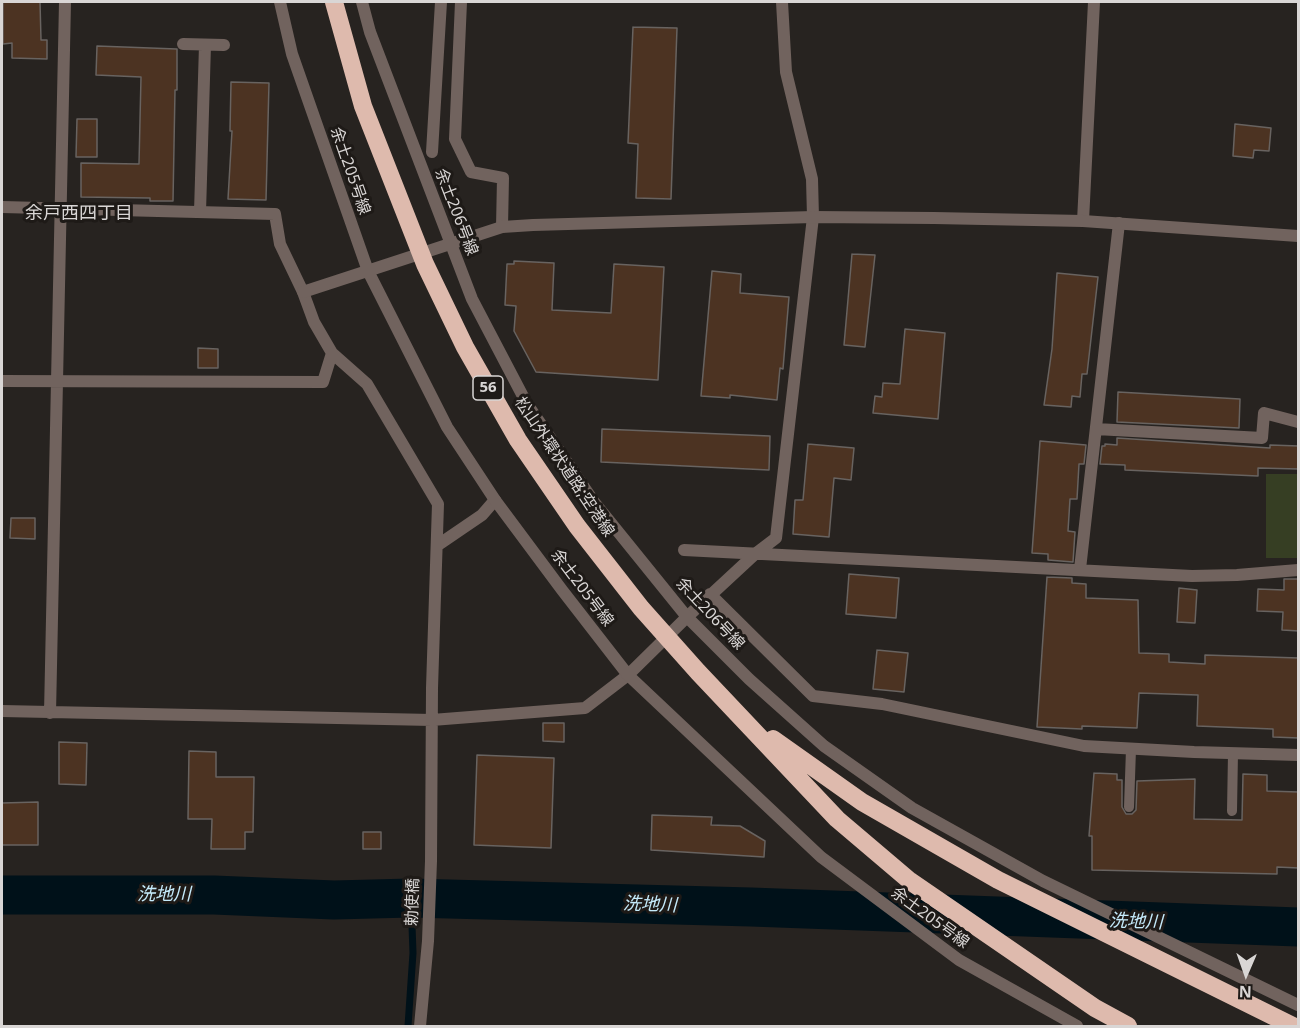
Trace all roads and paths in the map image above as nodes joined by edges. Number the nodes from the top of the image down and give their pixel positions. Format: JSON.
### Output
{"nodes":[{"id":1,"x":65,"y":2,"type":"edge"},
{"id":2,"x":280,"y":2,"type":"edge"},
{"id":3,"x":334,"y":2,"type":"edge"},
{"id":4,"x":362,"y":2,"type":"edge"},
{"id":5,"x":441,"y":2,"type":"edge"},
{"id":6,"x":461,"y":2,"type":"edge"},
{"id":7,"x":782,"y":2,"type":"edge"},
{"id":8,"x":1094,"y":2,"type":"edge"},
{"id":9,"x":183,"y":44,"type":"dead end"},
{"id":10,"x":205,"y":45,"type":"junction"},
{"id":11,"x":224,"y":45,"type":"dead end"},
{"id":12,"x":432,"y":152,"type":"dead end"},
{"id":13,"x":2,"y":207,"type":"edge"},
{"id":14,"x":60,"y":209,"type":"junction"},
{"id":15,"x":200,"y":212,"type":"junction"},
{"id":16,"x":813,"y":217,"type":"junction"},
{"id":17,"x":1083,"y":221,"type":"junction"},
{"id":18,"x":1119,"y":223,"type":"junction"},
{"id":19,"x":502,"y":227,"type":"junction"},
{"id":20,"x":1299,"y":236,"type":"edge"},
{"id":21,"x":450,"y":244,"type":"junction"},
{"id":22,"x":368,"y":271,"type":"junction"},
{"id":23,"x":303,"y":292,"type":"junction"},
{"id":24,"x":332,"y":353,"type":"junction"},
{"id":25,"x":2,"y":381,"type":"edge"},
{"id":26,"x":58,"y":382,"type":"junction"},
{"id":27,"x":1299,"y":422,"type":"edge"},
{"id":28,"x":1096,"y":429,"type":"junction"},
{"id":29,"x":495,"y":500,"type":"junction"},
{"id":30,"x":438,"y":545,"type":"junction"},
{"id":31,"x":684,"y":550,"type":"dead end"},
{"id":32,"x":755,"y":554,"type":"junction"},
{"id":33,"x":1080,"y":569,"type":"junction"},
{"id":34,"x":1299,"y":570,"type":"edge"},
{"id":35,"x":710,"y":594,"type":"junction"},
{"id":36,"x":687,"y":616,"type":"junction"},
{"id":37,"x":628,"y":675,"type":"junction"},
{"id":38,"x":2,"y":711,"type":"edge"},
{"id":39,"x":50,"y":712,"type":"junction"},
{"id":40,"x":742,"y":718,"type":"junction"},
{"id":41,"x":432,"y":720,"type":"junction"},
{"id":42,"x":1131,"y":749,"type":"junction"},
{"id":43,"x":1233,"y":753,"type":"junction"},
{"id":44,"x":1299,"y":755,"type":"edge"},
{"id":45,"x":1130,"y":807,"type":"dead end"},
{"id":46,"x":1232,"y":812,"type":"dead end"},
{"id":47,"x":1299,"y":1005,"type":"edge"},
{"id":48,"x":420,"y":1026,"type":"edge"},
{"id":49,"x":1077,"y":1026,"type":"edge"},
{"id":50,"x":1128,"y":1026,"type":"edge"},
{"id":51,"x":1293,"y":1026,"type":"edge"}],
"edges":[{"from":1,"to":14,"type":"street"},
{"from":2,"to":22,"type":"street","name":"余土205号線"},
{"from":3,"to":40,"type":"highway","name":"松山外環状道路;空港線","number":"56"},
{"from":4,"to":21,"type":"street","name":"余土206号線"},
{"from":5,"to":12,"type":"street"},
{"from":6,"to":19,"type":"street"},
{"from":7,"to":16,"type":"street"},
{"from":8,"to":17,"type":"street"},
{"from":9,"to":10,"type":"street"},
{"from":10,"to":11,"type":"street"},
{"from":10,"to":15,"type":"street"},
{"from":13,"to":14,"type":"street"},
{"from":14,"to":15,"type":"street"},
{"from":14,"to":26,"type":"street"},
{"from":15,"to":23,"type":"street","name":"勅使橋"},
{"from":16,"to":17,"type":"street"},
{"from":16,"to":19,"type":"street"},
{"from":16,"to":32,"type":"street"},
{"from":17,"to":18,"type":"street"},
{"from":18,"to":20,"type":"street"},
{"from":18,"to":28,"type":"street"},
{"from":19,"to":21,"type":"street"},
{"from":21,"to":22,"type":"street"},
{"from":21,"to":36,"type":"street","name":"余土206号線"},
{"from":22,"to":23,"type":"street"},
{"from":22,"to":29,"type":"street","name":"余土205号線"},
{"from":23,"to":24,"type":"street","name":"勅使橋"},
{"from":24,"to":26,"type":"street"},
{"from":24,"to":30,"type":"street","name":"勅使橋"},
{"from":25,"to":26,"type":"street"},
{"from":26,"to":39,"type":"street"},
{"from":27,"to":28,"type":"street"},
{"from":28,"to":33,"type":"street"},
{"from":29,"to":30,"type":"street"},
{"from":29,"to":37,"type":"street","name":"余土205号線"},
{"from":30,"to":41,"type":"street","name":"勅使橋"},
{"from":31,"to":32,"type":"street"},
{"from":32,"to":33,"type":"street"},
{"from":32,"to":35,"type":"street"},
{"from":33,"to":34,"type":"street"},
{"from":35,"to":36,"type":"street"},
{"from":35,"to":42,"type":"street"},
{"from":36,"to":37,"type":"street"},
{"from":36,"to":47,"type":"street","name":"余土206号線"},
{"from":37,"to":41,"type":"street"},
{"from":37,"to":49,"type":"street","name":"余土205号線"},
{"from":38,"to":39,"type":"street"},
{"from":39,"to":41,"type":"street"},
{"from":40,"to":50,"type":"highway"},
{"from":40,"to":51,"type":"highway"},
{"from":41,"to":48,"type":"street","name":"勅使橋"},
{"from":42,"to":43,"type":"street"},
{"from":42,"to":45,"type":"lane"},
{"from":43,"to":44,"type":"street"},
{"from":43,"to":46,"type":"lane"}]}
